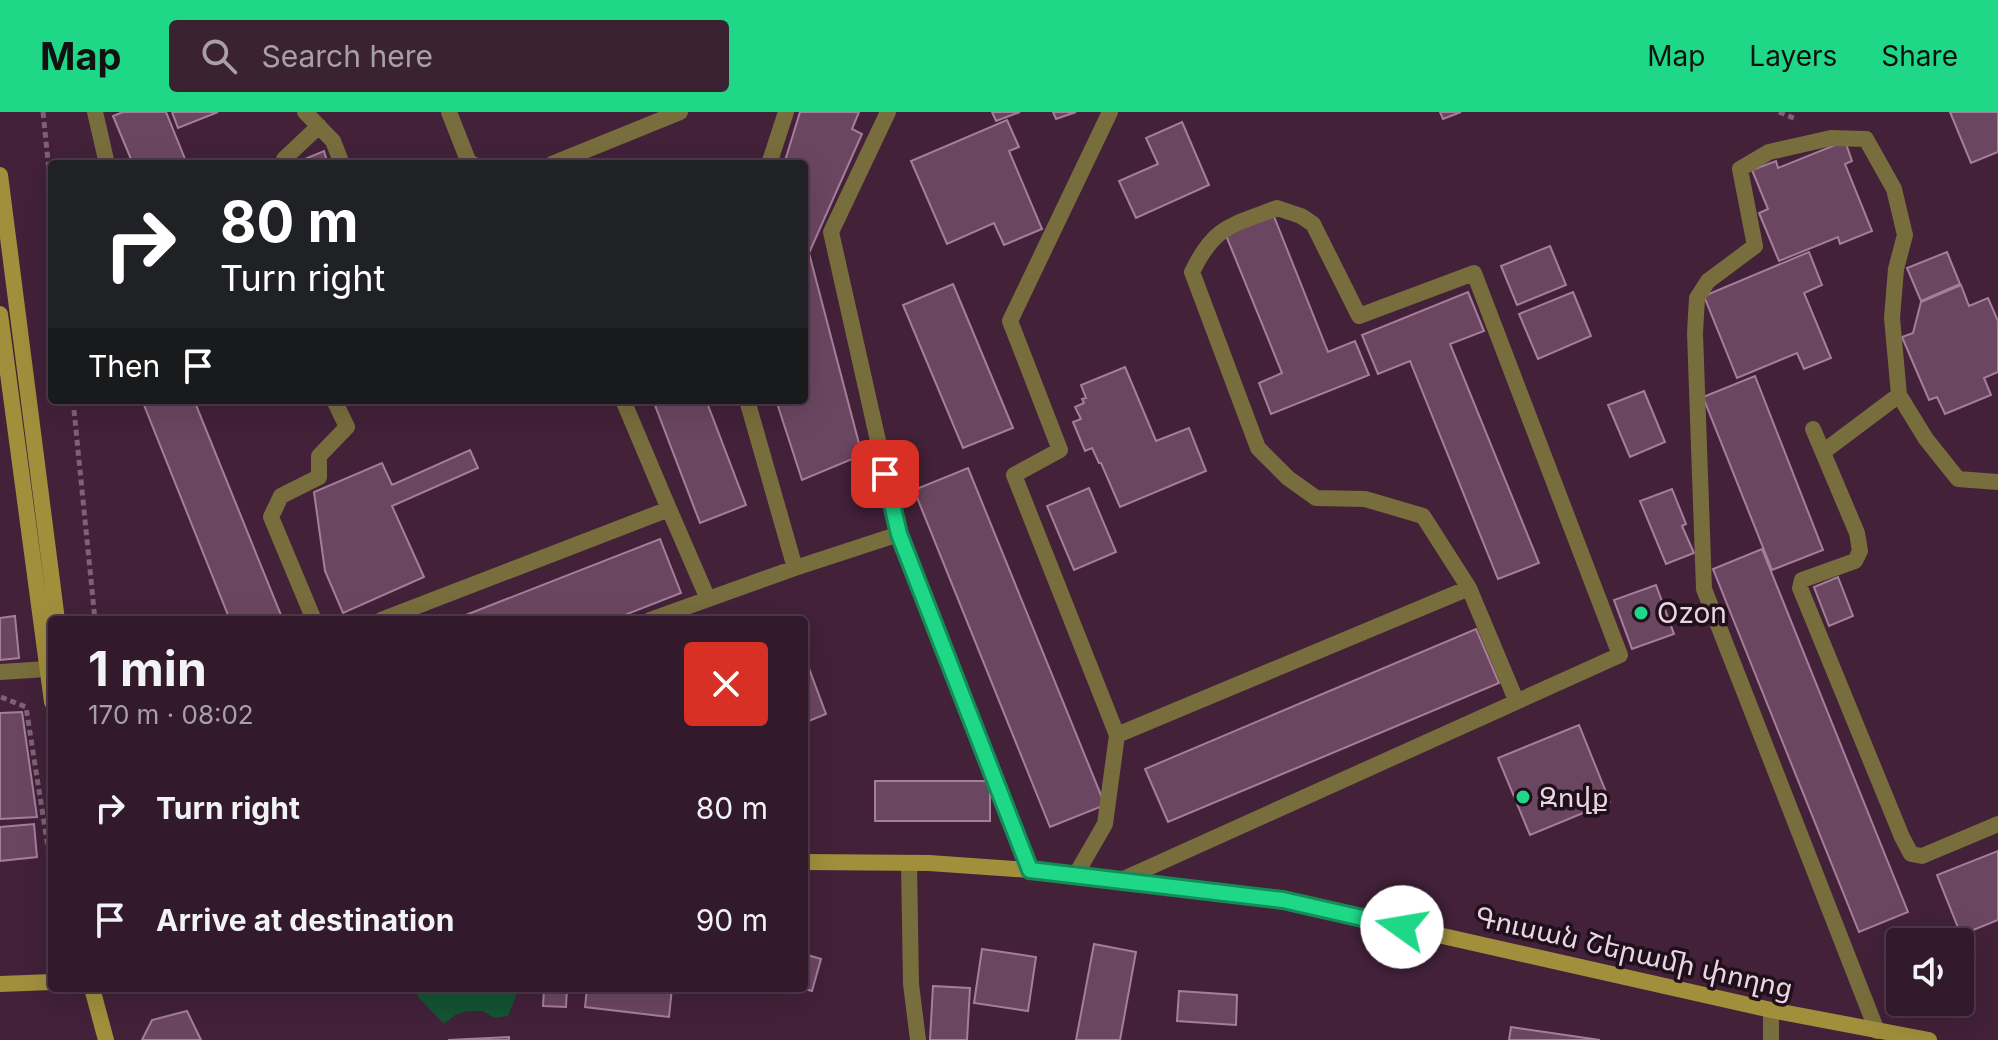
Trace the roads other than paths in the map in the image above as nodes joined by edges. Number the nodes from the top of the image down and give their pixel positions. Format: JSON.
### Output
{"nodes":[{"id":1,"x":95,"y":112,"type":"edge"},
{"id":2,"x":305,"y":112,"type":"edge"},
{"id":3,"x":449,"y":112,"type":"edge"},
{"id":4,"x":680,"y":112,"type":"edge"},
{"id":5,"x":786,"y":112,"type":"edge"},
{"id":6,"x":888,"y":112,"type":"edge"},
{"id":7,"x":1110,"y":112,"type":"edge"},
{"id":8,"x":319,"y":126,"type":"junction"},
{"id":9,"x":106,"y":160,"type":"edge"},
{"id":10,"x":284,"y":160,"type":"edge"},
{"id":11,"x":340,"y":160,"type":"edge"},
{"id":12,"x":468,"y":160,"type":"edge"},
{"id":13,"x":562,"y":160,"type":"edge"},
{"id":14,"x":770,"y":160,"type":"edge"},
{"id":15,"x":0,"y":175,"type":"edge"},
{"id":16,"x":0,"y":314,"type":"edge"},
{"id":17,"x":1899,"y":395,"type":"junction"},
{"id":18,"x":336,"y":404,"type":"edge"},
{"id":19,"x":625,"y":404,"type":"edge"},
{"id":20,"x":748,"y":404,"type":"edge"},
{"id":21,"x":1813,"y":429,"type":"dead end"},
{"id":22,"x":1823,"y":452,"type":"junction"},
{"id":23,"x":1998,"y":482,"type":"edge"},
{"id":24,"x":669,"y":509,"type":"junction"},
{"id":25,"x":899,"y":534,"type":"junction"},
{"id":26,"x":795,"y":568,"type":"junction"},
{"id":27,"x":1469,"y":588,"type":"junction"},
{"id":28,"x":708,"y":599,"type":"junction"},
{"id":29,"x":56,"y":616,"type":"edge"},
{"id":30,"x":312,"y":616,"type":"edge"},
{"id":31,"x":391,"y":616,"type":"edge"},
{"id":32,"x":661,"y":616,"type":"edge"},
{"id":33,"x":47,"y":669,"type":"junction"},
{"id":34,"x":0,"y":672,"type":"edge"},
{"id":35,"x":48,"y":676,"type":"edge"},
{"id":36,"x":1516,"y":700,"type":"junction"},
{"id":37,"x":1117,"y":735,"type":"junction"},
{"id":38,"x":1998,"y":824,"type":"edge"},
{"id":39,"x":808,"y":862,"type":"edge"},
{"id":40,"x":909,"y":863,"type":"junction"},
{"id":41,"x":1030,"y":870,"type":"junction"},
{"id":42,"x":1075,"y":876,"type":"junction"},
{"id":43,"x":1119,"y":881,"type":"junction"},
{"id":44,"x":48,"y":982,"type":"edge"},
{"id":45,"x":0,"y":984,"type":"edge"},
{"id":46,"x":93,"y":992,"type":"edge"},
{"id":47,"x":104,"y":992,"type":"edge"},
{"id":48,"x":1771,"y":1010,"type":"junction"},
{"id":49,"x":1877,"y":1031,"type":"junction"},
{"id":50,"x":105,"y":1038,"type":"edge"},
{"id":51,"x":918,"y":1040,"type":"edge"},
{"id":52,"x":1771,"y":1040,"type":"edge"},
{"id":53,"x":1929,"y":1040,"type":"edge"}],
"edges":[{"from":1,"to":9,"type":"street"},
{"from":2,"to":8,"type":"street"},
{"from":3,"to":12,"type":"street"},
{"from":4,"to":13,"type":"street"},
{"from":5,"to":14,"type":"street"},
{"from":6,"to":25,"type":"street"},
{"from":7,"to":37,"type":"street"},
{"from":8,"to":10,"type":"street"},
{"from":8,"to":11,"type":"street"},
{"from":15,"to":29,"type":"main road"},
{"from":16,"to":33,"type":"main road"},
{"from":17,"to":22,"type":"street"},
{"from":17,"to":23,"type":"street"},
{"from":17,"to":49,"type":"street"},
{"from":18,"to":30,"type":"street"},
{"from":19,"to":24,"type":"street"},
{"from":20,"to":26,"type":"street"},
{"from":21,"to":22,"type":"street"},
{"from":22,"to":38,"type":"street"},
{"from":24,"to":28,"type":"street"},
{"from":24,"to":31,"type":"street"},
{"from":25,"to":26,"type":"street"},
{"from":25,"to":41,"type":"street"},
{"from":26,"to":28,"type":"street"},
{"from":27,"to":36,"type":"street"},
{"from":27,"to":36,"type":"street"},
{"from":27,"to":37,"type":"street"},
{"from":28,"to":32,"type":"street"},
{"from":33,"to":34,"type":"street"},
{"from":33,"to":35,"type":"main road"},
{"from":36,"to":43,"type":"street"},
{"from":37,"to":42,"type":"street"},
{"from":39,"to":40,"type":"main road","name":"Գուսան Շերամի փողոց"},
{"from":40,"to":41,"type":"main road","name":"Գուսան Շերամի փողոց"},
{"from":40,"to":51,"type":"street"},
{"from":41,"to":42,"type":"main road","name":"Գուսան Շերամի փողոց"},
{"from":42,"to":43,"type":"main road","name":"Գուսան Շերամի փողոց"},
{"from":43,"to":48,"type":"main road","name":"Գուսան Շերամի փողոց"},
{"from":44,"to":45,"type":"main road"},
{"from":46,"to":50,"type":"main road"},
{"from":47,"to":50,"type":"main road"},
{"from":48,"to":49,"type":"main road","name":"Գուսան Շերամի փողոց"},
{"from":48,"to":52,"type":"street"},
{"from":49,"to":53,"type":"main road","name":"Գուսան Շերամի փողոց"}]}
